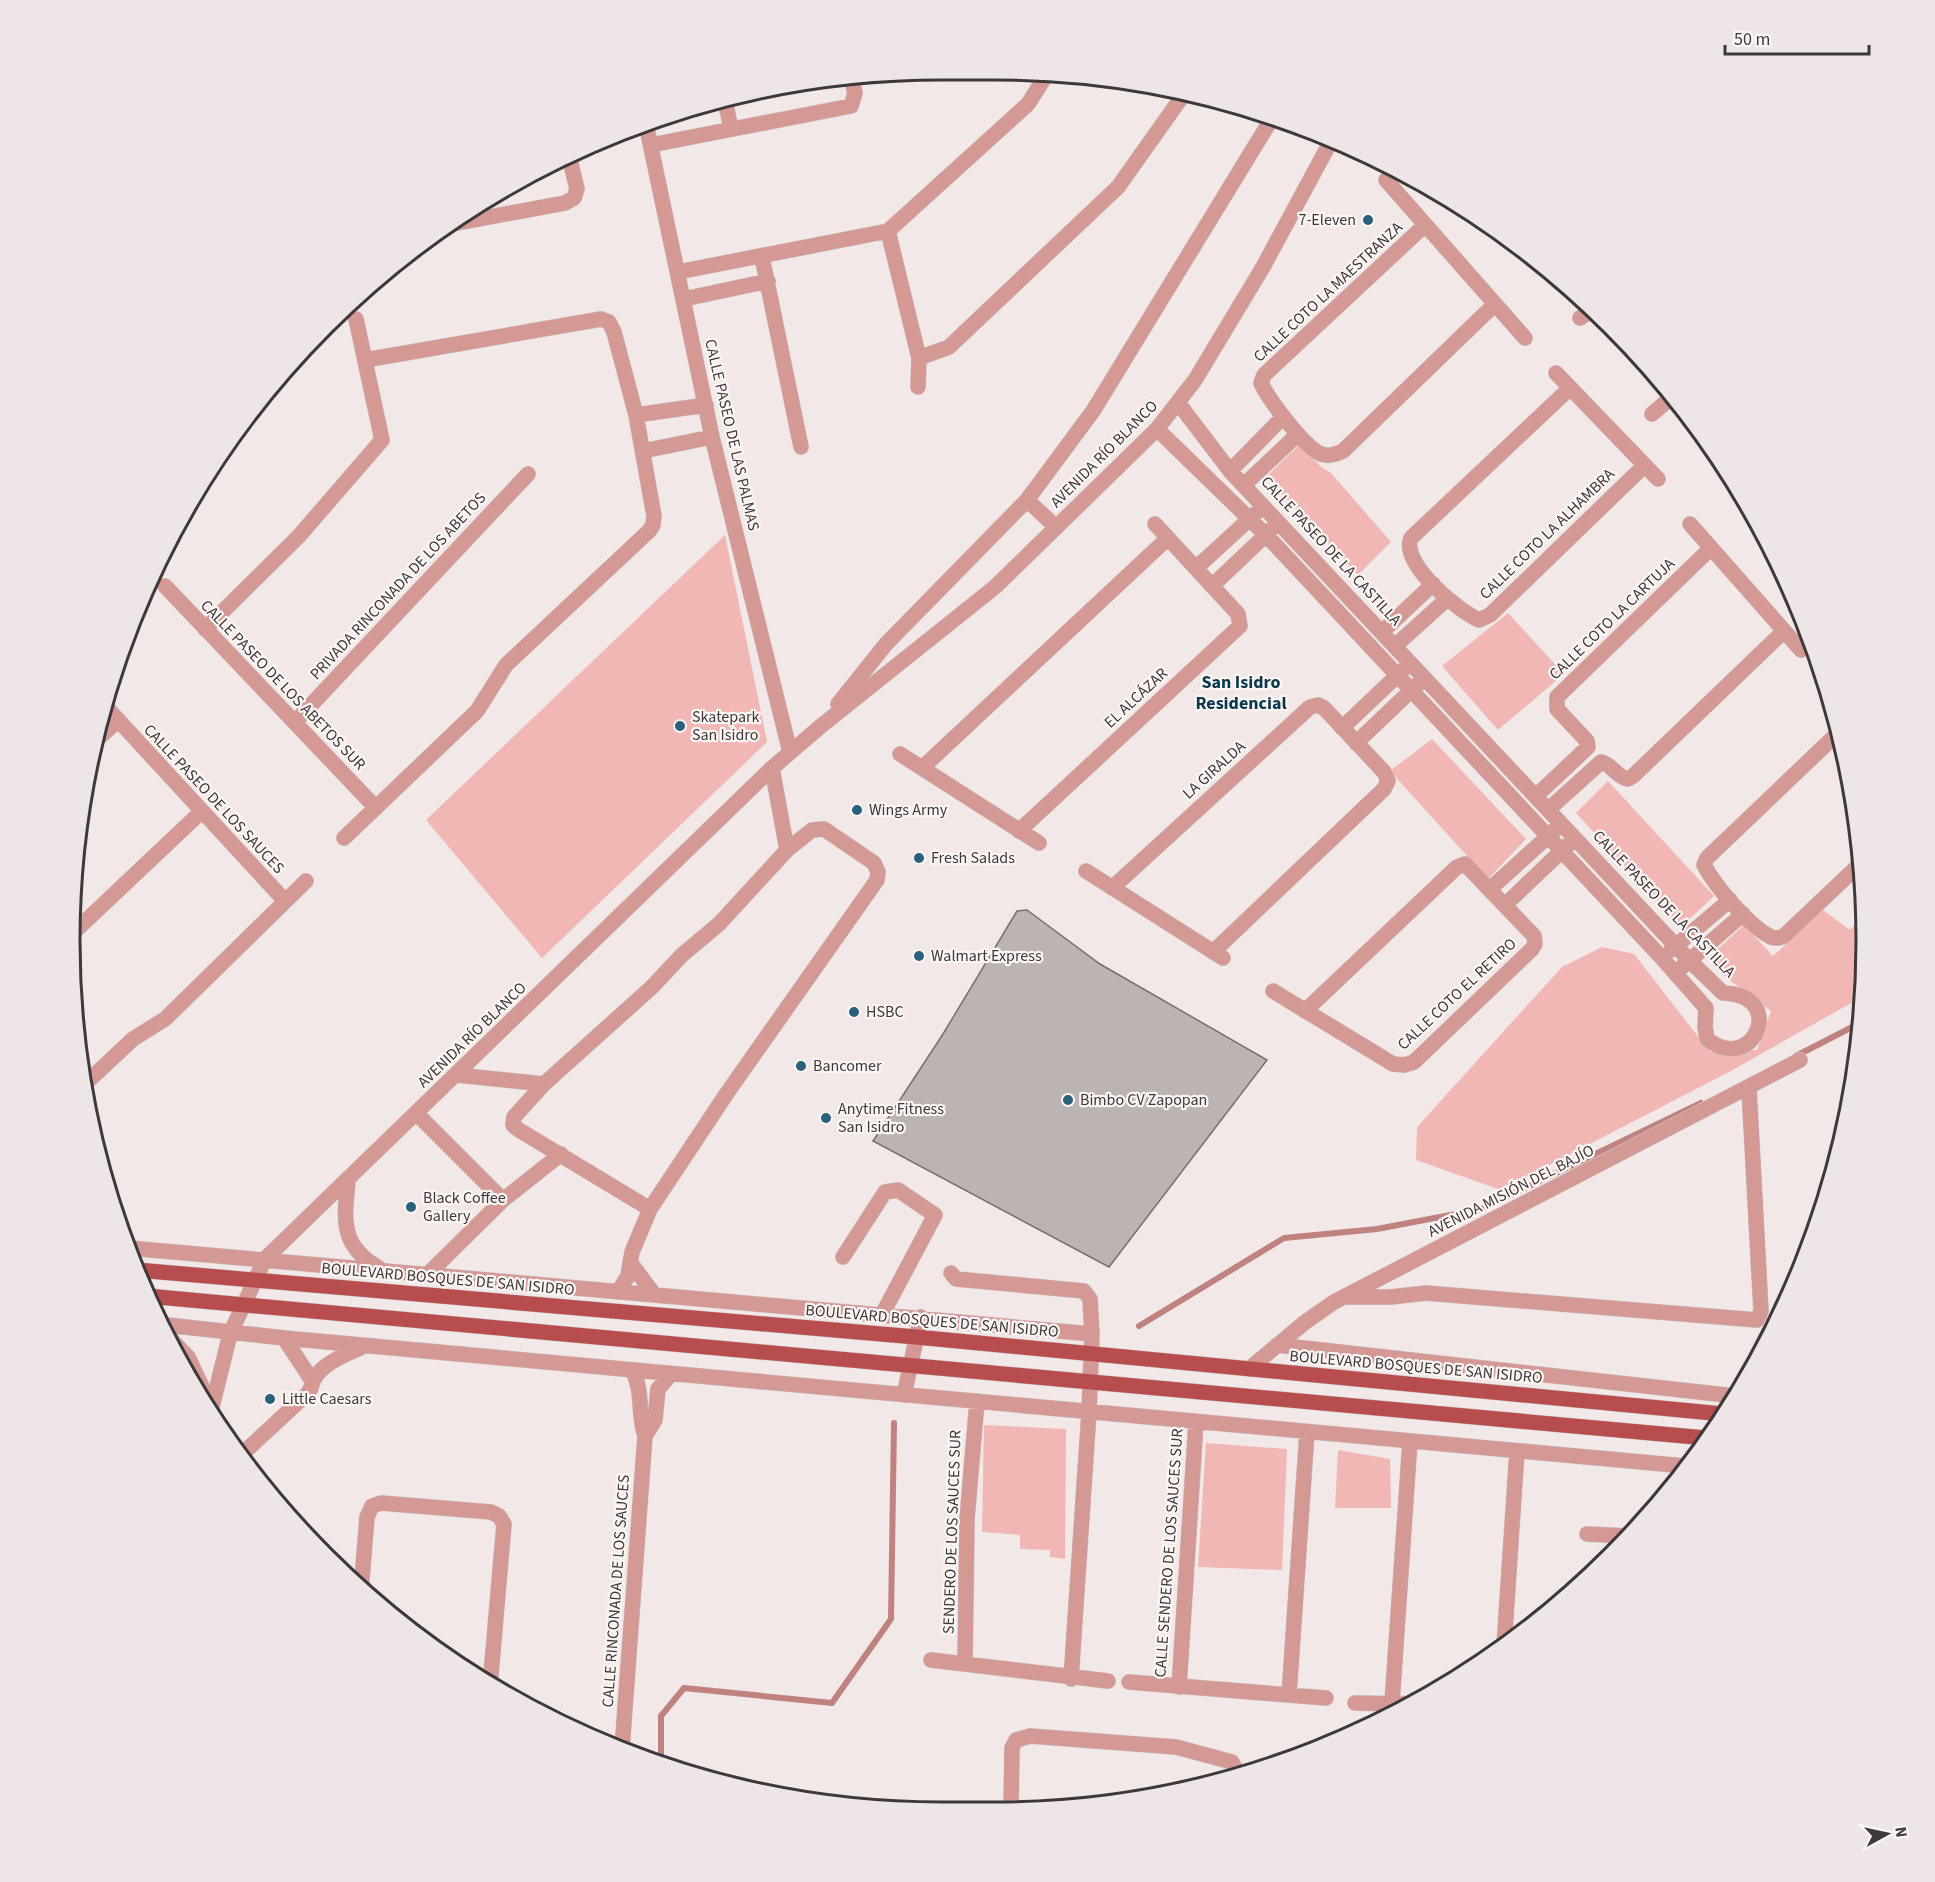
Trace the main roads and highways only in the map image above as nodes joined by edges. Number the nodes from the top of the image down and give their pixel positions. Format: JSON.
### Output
{"nodes":[{"id":1,"x":145,"y":1271,"type":"edge"},
{"id":2,"x":157,"y":1297,"type":"edge"},
{"id":3,"x":1715,"y":1412,"type":"edge"},
{"id":4,"x":1697,"y":1437,"type":"edge"}],
"edges":[{"from":1,"to":3,"type":"main road","name":"BOULEVARD BOSQUES DE SAN ISIDRO"},
{"from":2,"to":4,"type":"main road"}]}
